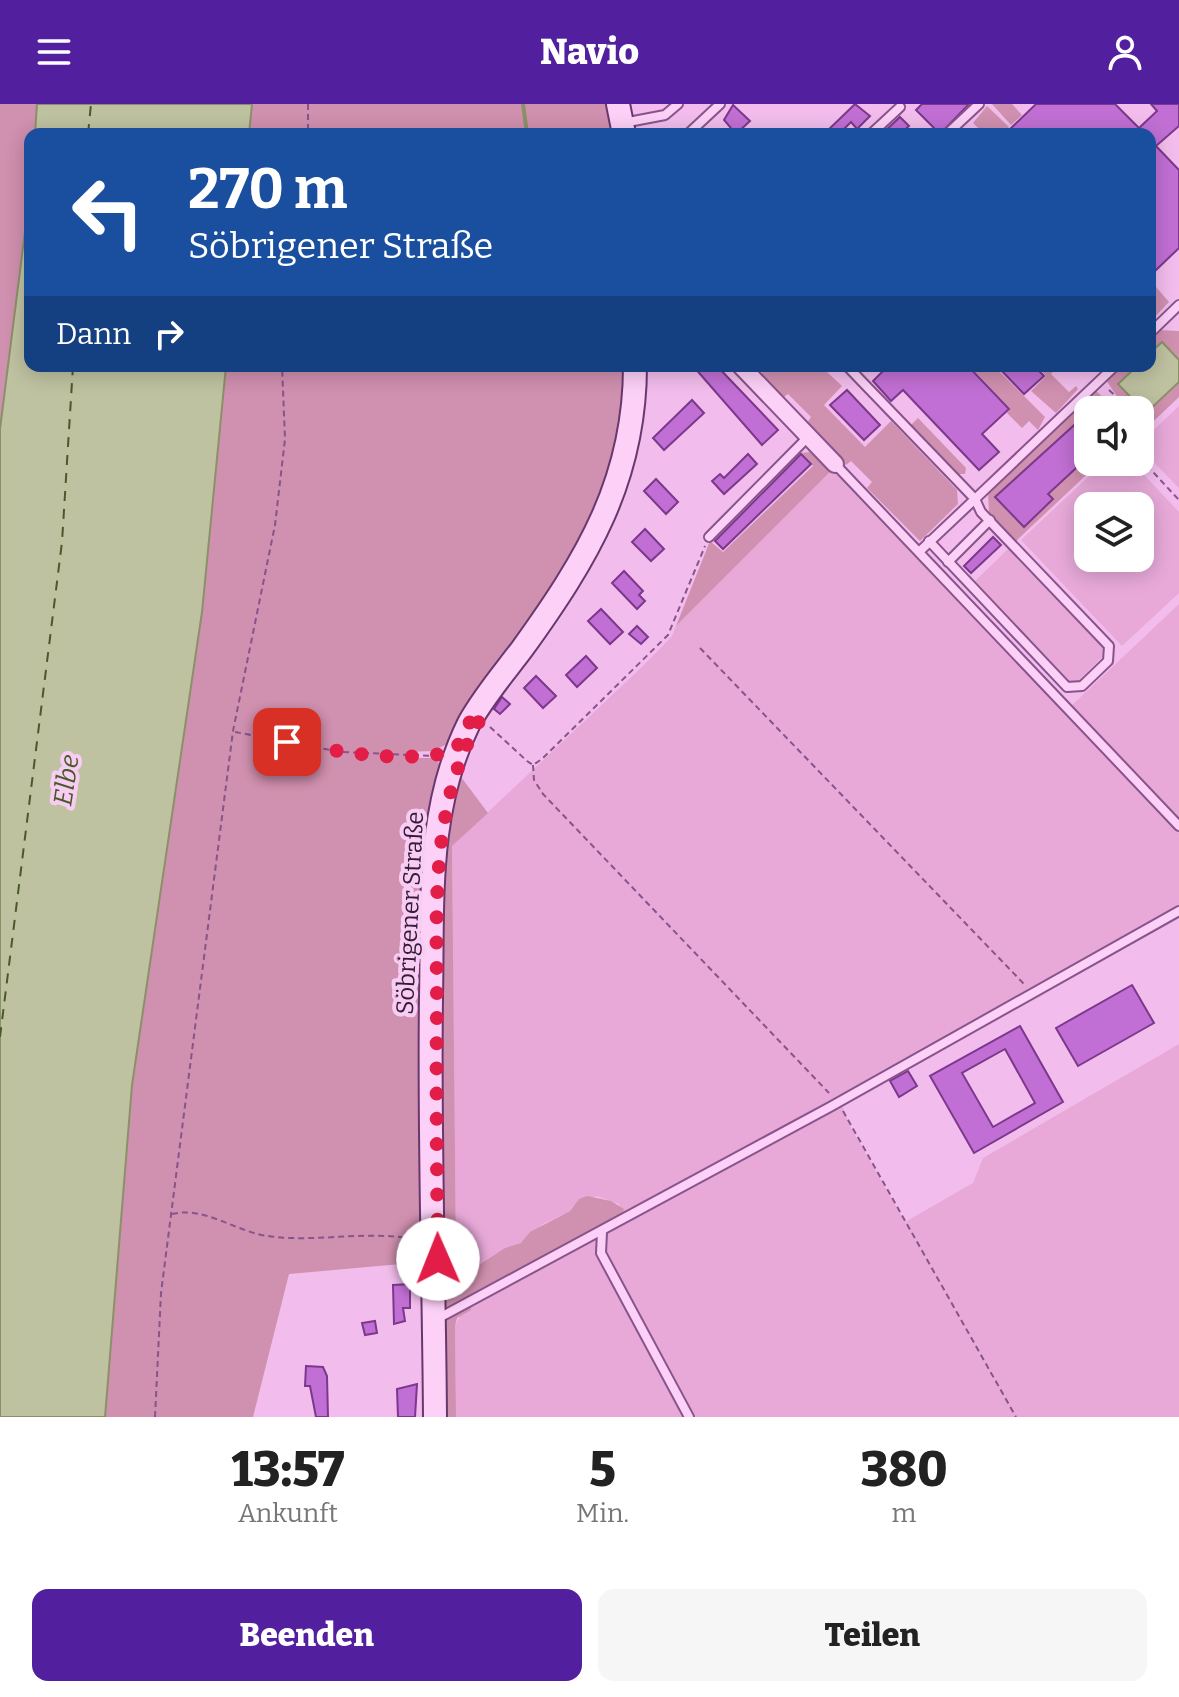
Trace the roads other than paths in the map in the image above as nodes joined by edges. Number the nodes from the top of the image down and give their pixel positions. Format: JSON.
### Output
{"nodes":[{"id":1,"x":678,"y":104,"type":"edge"},
{"id":2,"x":720,"y":104,"type":"edge"},
{"id":3,"x":979,"y":104,"type":"edge"},
{"id":4,"x":900,"y":107,"type":"dead end"},
{"id":5,"x":622,"y":120,"type":"edge"},
{"id":6,"x":694,"y":128,"type":"edge"},
{"id":7,"x":877,"y":128,"type":"edge"},
{"id":8,"x":953,"y":128,"type":"edge"},
{"id":9,"x":1179,"y":305,"type":"edge"},
{"id":10,"x":1170,"y":314,"type":"junction"},
{"id":11,"x":1179,"y":323,"type":"edge"},
{"id":12,"x":1156,"y":327,"type":"edge"},
{"id":13,"x":634,"y":372,"type":"edge"},
{"id":14,"x":746,"y":372,"type":"edge"},
{"id":15,"x":853,"y":372,"type":"edge"},
{"id":16,"x":1109,"y":372,"type":"edge"},
{"id":17,"x":807,"y":438,"type":"junction"},
{"id":18,"x":835,"y":464,"type":"joint"},
{"id":19,"x":975,"y":499,"type":"junction"},
{"id":20,"x":990,"y":520,"type":"junction"},
{"id":21,"x":709,"y":537,"type":"road end"},
{"id":22,"x":929,"y":541,"type":"junction"},
{"id":23,"x":920,"y":551,"type":"junction"},
{"id":24,"x":948,"y":562,"type":"junction"},
{"id":25,"x":1179,"y":826,"type":"edge"},
{"id":26,"x":1177,"y":912,"type":"edge"},
{"id":27,"x":1179,"y":923,"type":"edge"},
{"id":28,"x":602,"y":1232,"type":"junction"},
{"id":29,"x":435,"y":1320,"type":"junction"},
{"id":30,"x":435,"y":1417,"type":"edge"},
{"id":31,"x":689,"y":1417,"type":"edge"}],
"edges":[{"from":1,"to":5,"type":"lane"},
{"from":2,"to":6,"type":"lane"},
{"from":3,"to":8,"type":"lane"},
{"from":4,"to":7,"type":"lane"},
{"from":9,"to":10,"type":"lane"},
{"from":10,"to":11,"type":"lane"},
{"from":10,"to":12,"type":"lane"},
{"from":13,"to":29,"type":"street","name":"Söbrigener Straße"},
{"from":14,"to":17,"type":"street"},
{"from":15,"to":19,"type":"lane"},
{"from":16,"to":19,"type":"lane"},
{"from":17,"to":18,"type":"street"},
{"from":17,"to":21,"type":"lane"},
{"from":18,"to":23,"type":"lane"},
{"from":19,"to":20,"type":"lane"},
{"from":19,"to":22,"type":"lane"},
{"from":20,"to":24,"type":"lane"},
{"from":20,"to":24,"type":"lane"},
{"from":22,"to":23,"type":"lane"},
{"from":22,"to":24,"type":"lane"},
{"from":23,"to":25,"type":"lane"},
{"from":26,"to":27,"type":"lane"},
{"from":26,"to":28,"type":"lane"},
{"from":28,"to":29,"type":"lane"},
{"from":28,"to":31,"type":"lane"},
{"from":29,"to":30,"type":"street","name":"Söbrigener Straße"}]}
